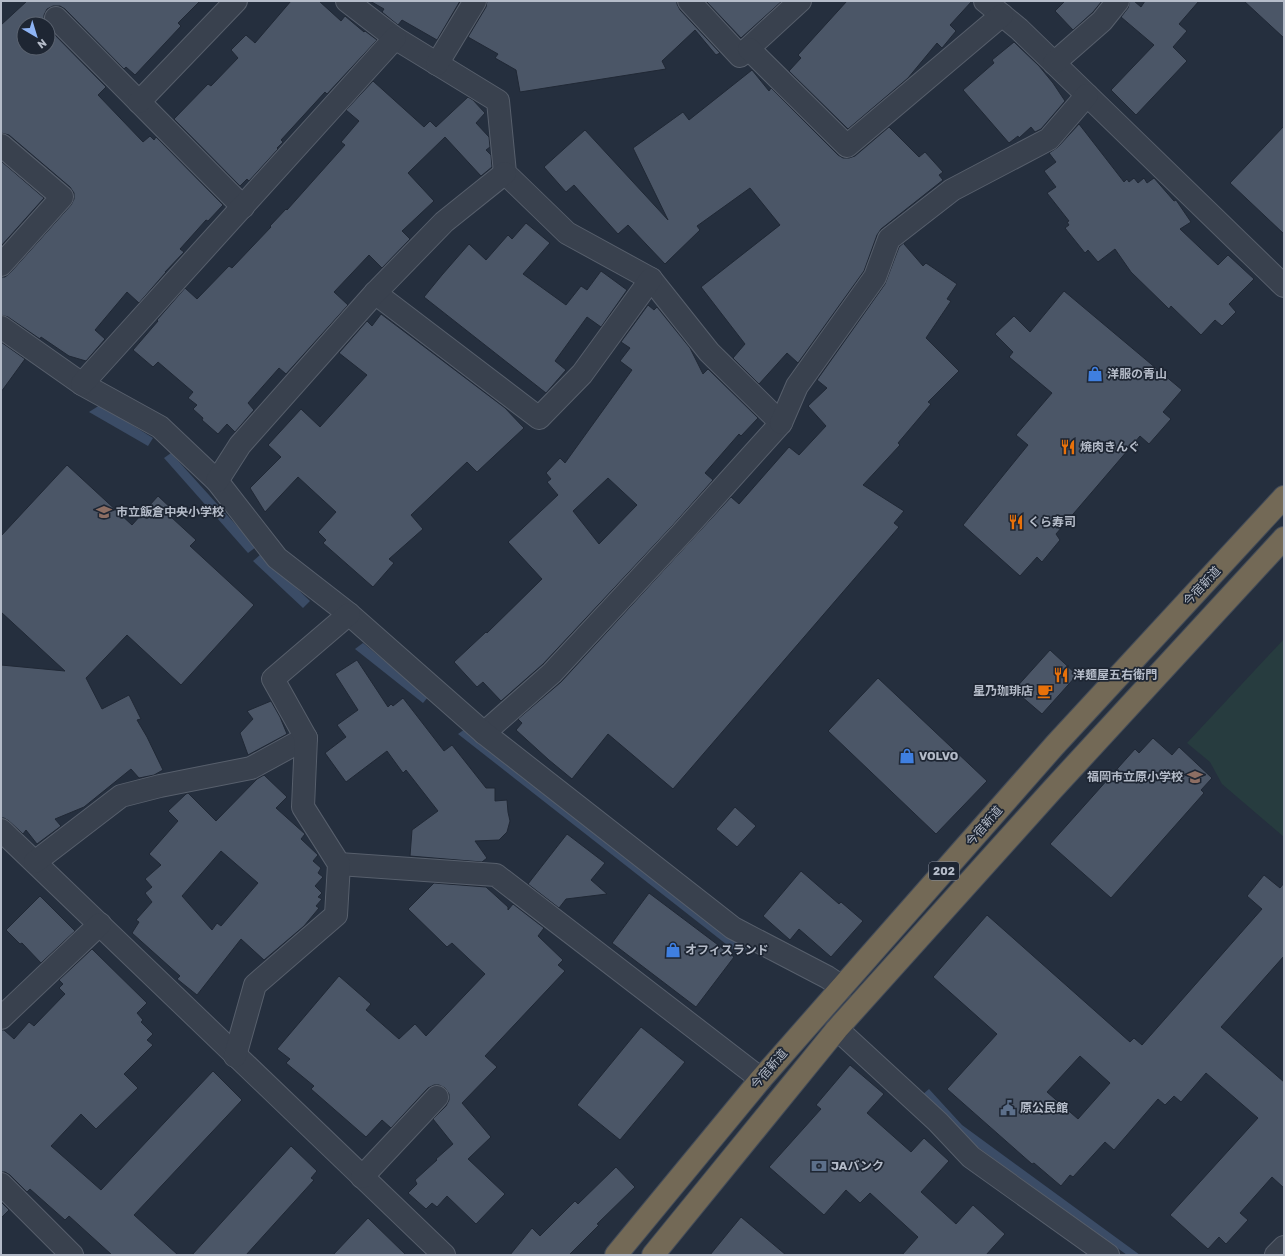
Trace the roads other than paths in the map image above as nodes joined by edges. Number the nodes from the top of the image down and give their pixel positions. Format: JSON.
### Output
{"nodes":[{"id":1,"x":236,"y":1,"type":"edge"},
{"id":2,"x":347,"y":1,"type":"edge"},
{"id":3,"x":475,"y":1,"type":"edge"},
{"id":4,"x":689,"y":1,"type":"edge"},
{"id":5,"x":985,"y":1,"type":"edge"},
{"id":6,"x":1118,"y":1,"type":"edge"},
{"id":7,"x":797,"y":2,"type":"edge"},
{"id":8,"x":1002,"y":15,"type":"junction"},
{"id":9,"x":56,"y":18,"type":"dead end"},
{"id":10,"x":395,"y":38,"type":"junction"},
{"id":11,"x":749,"y":49,"type":"junction"},
{"id":12,"x":1054,"y":63,"type":"junction"},
{"id":13,"x":437,"y":64,"type":"junction"},
{"id":14,"x":1087,"y":95,"type":"junction"},
{"id":15,"x":139,"y":102,"type":"junction"},
{"id":16,"x":1,"y":145,"type":"edge"},
{"id":17,"x":505,"y":173,"type":"junction"},
{"id":18,"x":242,"y":207,"type":"junction"},
{"id":19,"x":1,"y":265,"type":"edge"},
{"id":20,"x":651,"y":279,"type":"junction"},
{"id":21,"x":1284,"y":286,"type":"edge"},
{"id":22,"x":375,"y":292,"type":"junction"},
{"id":23,"x":1,"y":327,"type":"edge"},
{"id":24,"x":82,"y":384,"type":"junction"},
{"id":25,"x":781,"y":423,"type":"junction"},
{"id":26,"x":217,"y":481,"type":"junction"},
{"id":27,"x":1284,"y":497,"type":"edge"},
{"id":28,"x":1284,"y":538,"type":"edge"},
{"id":29,"x":349,"y":614,"type":"junction"},
{"id":30,"x":484,"y":733,"type":"junction"},
{"id":31,"x":306,"y":738,"type":"junction"},
{"id":32,"x":1,"y":830,"type":"edge"},
{"id":33,"x":35,"y":862,"type":"junction"},
{"id":34,"x":339,"y":864,"type":"junction"},
{"id":35,"x":100,"y":924,"type":"junction"},
{"id":36,"x":841,"y":988,"type":"junction"},
{"id":37,"x":1,"y":1018,"type":"edge"},
{"id":38,"x":837,"y":1028,"type":"junction"},
{"id":39,"x":235,"y":1056,"type":"junction"},
{"id":40,"x":761,"y":1079,"type":"junction"},
{"id":41,"x":437,"y":1097,"type":"dead end"},
{"id":42,"x":362,"y":1178,"type":"junction"},
{"id":43,"x":1,"y":1184,"type":"edge"},
{"id":44,"x":1284,"y":1247,"type":"edge"},
{"id":45,"x":72,"y":1255,"type":"edge"},
{"id":46,"x":444,"y":1255,"type":"edge"},
{"id":47,"x":616,"y":1255,"type":"edge"},
{"id":48,"x":653,"y":1255,"type":"edge"},
{"id":49,"x":1108,"y":1255,"type":"edge"},
{"id":50,"x":1276,"y":1255,"type":"edge"}],
"edges":[{"from":1,"to":15,"type":"street"},
{"from":2,"to":10,"type":"street"},
{"from":3,"to":13,"type":"street"},
{"from":4,"to":11,"type":"street"},
{"from":5,"to":8,"type":"street"},
{"from":6,"to":12,"type":"street"},
{"from":7,"to":11,"type":"street"},
{"from":8,"to":11,"type":"street"},
{"from":8,"to":12,"type":"street"},
{"from":9,"to":15,"type":"street"},
{"from":10,"to":13,"type":"street"},
{"from":10,"to":18,"type":"street"},
{"from":12,"to":14,"type":"street"},
{"from":13,"to":17,"type":"street"},
{"from":14,"to":21,"type":"street"},
{"from":14,"to":25,"type":"street"},
{"from":15,"to":18,"type":"street"},
{"from":16,"to":19,"type":"street"},
{"from":17,"to":20,"type":"street"},
{"from":17,"to":22,"type":"street"},
{"from":18,"to":24,"type":"street"},
{"from":20,"to":22,"type":"street"},
{"from":20,"to":25,"type":"street"},
{"from":22,"to":26,"type":"street"},
{"from":23,"to":24,"type":"street"},
{"from":24,"to":26,"type":"street"},
{"from":25,"to":30,"type":"street"},
{"from":26,"to":29,"type":"street"},
{"from":27,"to":36,"type":"highway","name":"今宿新道","number":"202"},
{"from":28,"to":38,"type":"highway","number":"202"},
{"from":29,"to":30,"type":"street"},
{"from":29,"to":31,"type":"street"},
{"from":30,"to":36,"type":"street"},
{"from":31,"to":33,"type":"street"},
{"from":31,"to":34,"type":"street"},
{"from":32,"to":33,"type":"street"},
{"from":33,"to":35,"type":"street"},
{"from":34,"to":39,"type":"street"},
{"from":34,"to":40,"type":"street"},
{"from":35,"to":37,"type":"street"},
{"from":35,"to":39,"type":"street"},
{"from":36,"to":40,"type":"highway","name":"今宿新道","number":"202"},
{"from":38,"to":48,"type":"highway","number":"202"},
{"from":38,"to":49,"type":"street"},
{"from":39,"to":42,"type":"street"},
{"from":40,"to":47,"type":"highway","name":"今宿新道","number":"202"},
{"from":41,"to":42,"type":"street"},
{"from":42,"to":46,"type":"street"},
{"from":43,"to":45,"type":"street"},
{"from":44,"to":50,"type":"street"}]}
